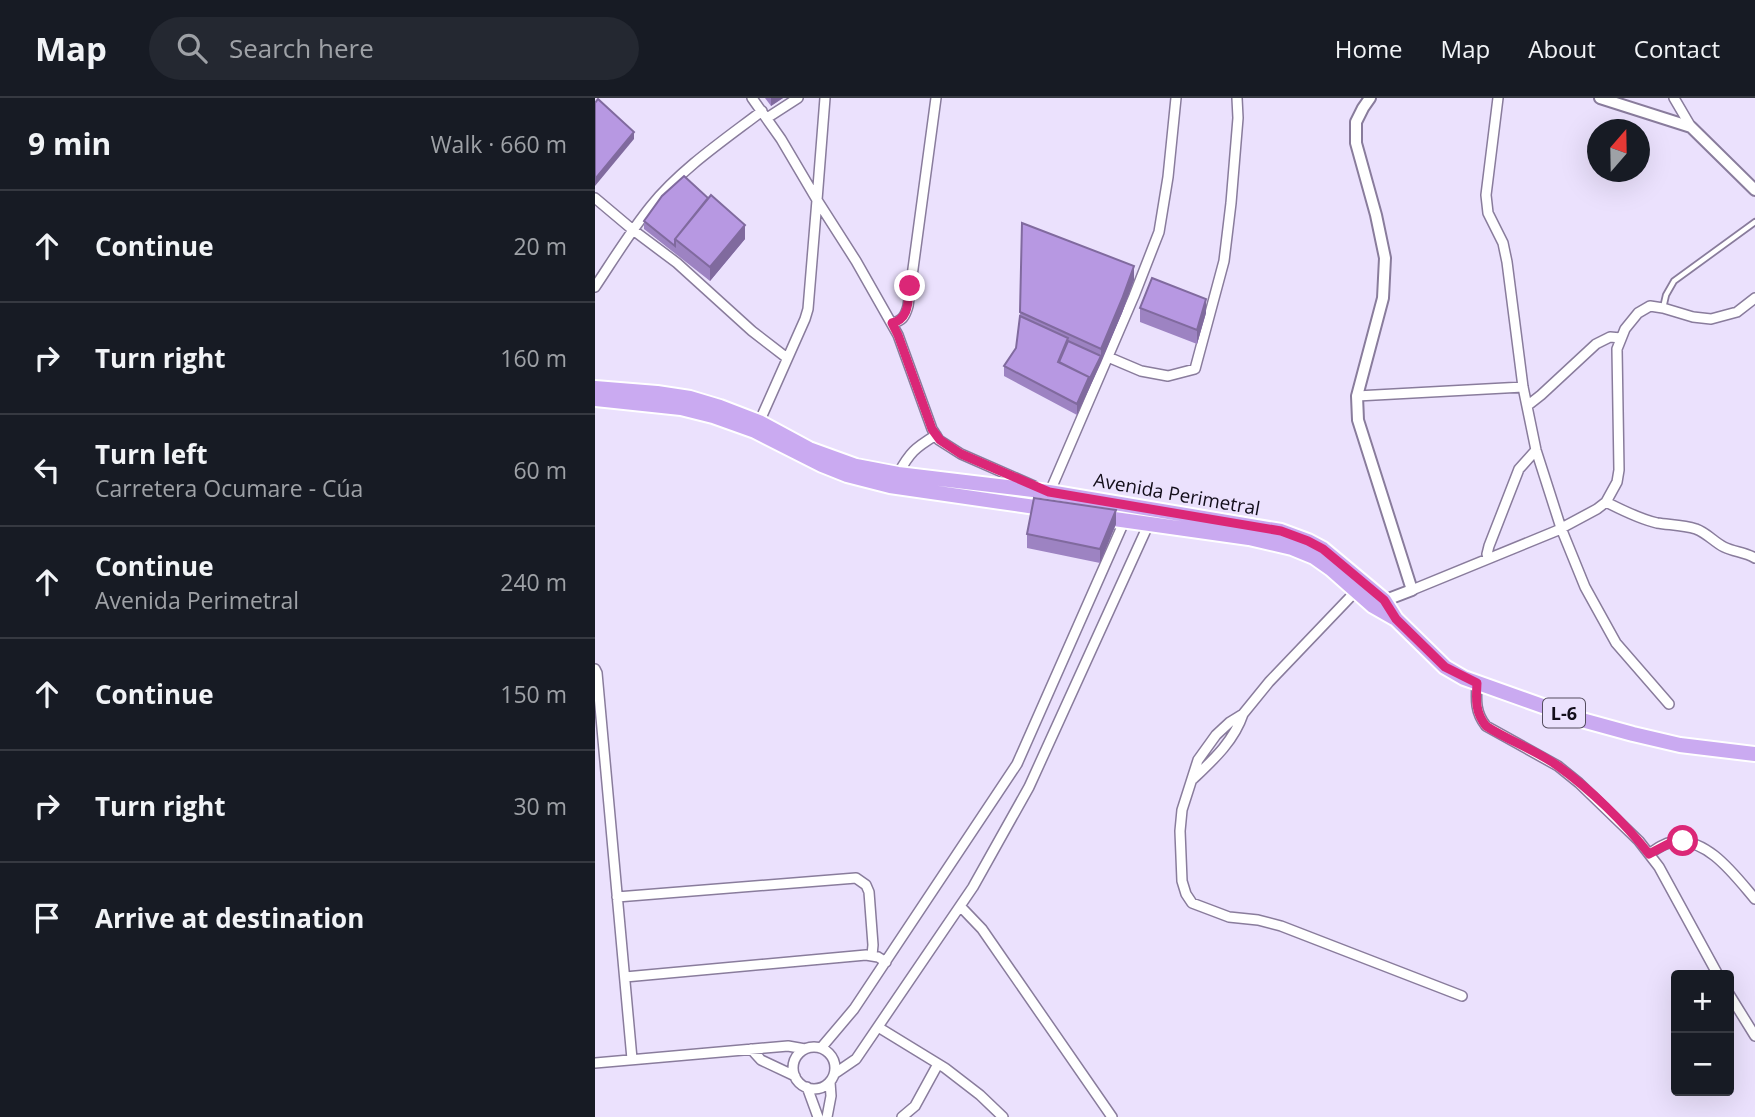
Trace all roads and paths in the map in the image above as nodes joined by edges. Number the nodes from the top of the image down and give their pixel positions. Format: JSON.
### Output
{"nodes":[{"id":1,"x":753,"y":98,"type":"edge"},
{"id":2,"x":798,"y":98,"type":"edge"},
{"id":3,"x":824,"y":98,"type":"edge"},
{"id":4,"x":936,"y":98,"type":"edge"},
{"id":5,"x":1176,"y":98,"type":"edge"},
{"id":6,"x":1237,"y":98,"type":"edge"},
{"id":7,"x":1370,"y":98,"type":"edge"},
{"id":8,"x":1498,"y":98,"type":"edge"},
{"id":9,"x":1600,"y":98,"type":"edge"},
{"id":10,"x":1674,"y":98,"type":"edge"},
{"id":11,"x":764,"y":114,"type":"junction"},
{"id":12,"x":1691,"y":127,"type":"junction"},
{"id":13,"x":1755,"y":191,"type":"edge"},
{"id":14,"x":595,"y":198,"type":"edge"},
{"id":15,"x":817,"y":200,"type":"junction"},
{"id":16,"x":1755,"y":222,"type":"edge"},
{"id":17,"x":633,"y":230,"type":"junction"},
{"id":18,"x":595,"y":287,"type":"edge"},
{"id":19,"x":1755,"y":298,"type":"edge"},
{"id":20,"x":1663,"y":308,"type":"junction"},
{"id":21,"x":892,"y":323,"type":"junction"},
{"id":22,"x":1621,"y":338,"type":"junction"},
{"id":23,"x":1108,"y":357,"type":"junction"},
{"id":24,"x":787,"y":358,"type":"junction"},
{"id":25,"x":1523,"y":387,"type":"junction"},
{"id":26,"x":595,"y":388,"type":"edge"},
{"id":27,"x":1357,"y":396,"type":"junction"},
{"id":28,"x":595,"y":399,"type":"edge"},
{"id":29,"x":1527,"y":406,"type":"junction"},
{"id":30,"x":757,"y":427,"type":"junction"},
{"id":31,"x":936,"y":435,"type":"junction"},
{"id":32,"x":1536,"y":450,"type":"junction"},
{"id":33,"x":898,"y":474,"type":"junction"},
{"id":34,"x":1049,"y":492,"type":"junction"},
{"id":35,"x":1606,"y":502,"type":"junction"},
{"id":36,"x":1131,"y":506,"type":"junction"},
{"id":37,"x":1052,"y":509,"type":"joint"},
{"id":38,"x":1085,"y":514,"type":"edge"},
{"id":39,"x":1152,"y":517,"type":"junction"},
{"id":40,"x":1124,"y":521,"type":"junction"},
{"id":41,"x":1561,"y":528,"type":"junction"},
{"id":42,"x":1487,"y":558,"type":"junction"},
{"id":43,"x":1755,"y":558,"type":"edge"},
{"id":44,"x":1412,"y":590,"type":"junction"},
{"id":45,"x":1356,"y":591,"type":"junction"},
{"id":46,"x":1378,"y":603,"type":"junction"},
{"id":47,"x":595,"y":669,"type":"edge"},
{"id":48,"x":1477,"y":683,"type":"junction"},
{"id":49,"x":1669,"y":704,"type":"dead end"},
{"id":50,"x":1755,"y":754,"type":"edge"},
{"id":51,"x":1649,"y":854,"type":"junction"},
{"id":52,"x":617,"y":897,"type":"junction"},
{"id":53,"x":1755,"y":899,"type":"edge"},
{"id":54,"x":960,"y":906,"type":"junction"},
{"id":55,"x":871,"y":955,"type":"junction"},
{"id":56,"x":886,"y":962,"type":"junction"},
{"id":57,"x":1715,"y":970,"type":"edge"},
{"id":58,"x":625,"y":977,"type":"junction"},
{"id":59,"x":1462,"y":996,"type":"dead end"},
{"id":60,"x":1734,"y":1002,"type":"edge"},
{"id":61,"x":878,"y":1027,"type":"junction"},
{"id":62,"x":1755,"y":1036,"type":"edge"},
{"id":63,"x":821,"y":1048,"type":"junction"},
{"id":64,"x":751,"y":1049,"type":"junction"},
{"id":65,"x":805,"y":1049,"type":"junction"},
{"id":66,"x":632,"y":1059,"type":"junction"},
{"id":67,"x":595,"y":1063,"type":"edge"},
{"id":68,"x":938,"y":1064,"type":"junction"},
{"id":69,"x":795,"y":1076,"type":"junction"},
{"id":70,"x":832,"y":1078,"type":"junction"},
{"id":71,"x":807,"y":1087,"type":"junction"},
{"id":72,"x":818,"y":1117,"type":"edge"},
{"id":73,"x":827,"y":1117,"type":"edge"},
{"id":74,"x":902,"y":1117,"type":"edge"},
{"id":75,"x":1003,"y":1117,"type":"edge"},
{"id":76,"x":1112,"y":1117,"type":"edge"}],
"edges":[{"from":1,"to":11,"type":"street"},
{"from":2,"to":11,"type":"street"},
{"from":3,"to":15,"type":"street"},
{"from":4,"to":21,"type":"street"},
{"from":5,"to":23,"type":"street"},
{"from":6,"to":23,"type":"street"},
{"from":7,"to":27,"type":"street"},
{"from":8,"to":25,"type":"street"},
{"from":9,"to":12,"type":"street"},
{"from":10,"to":12,"type":"street"},
{"from":11,"to":15,"type":"street"},
{"from":11,"to":17,"type":"street"},
{"from":12,"to":13,"type":"street"},
{"from":14,"to":17,"type":"street"},
{"from":15,"to":21,"type":"street"},
{"from":15,"to":24,"type":"street"},
{"from":16,"to":20,"type":"lane"},
{"from":17,"to":18,"type":"street"},
{"from":17,"to":24,"type":"street"},
{"from":19,"to":20,"type":"street"},
{"from":20,"to":22,"type":"street"},
{"from":21,"to":31,"type":"street"},
{"from":22,"to":29,"type":"street"},
{"from":22,"to":35,"type":"street"},
{"from":23,"to":34,"type":"street"},
{"from":24,"to":30,"type":"street"},
{"from":25,"to":27,"type":"street"},
{"from":25,"to":29,"type":"street"},
{"from":26,"to":30,"type":"main road","name":"Avenida Perimetral","number":"L-6"},
{"from":27,"to":44,"type":"street"},
{"from":28,"to":30,"type":"main road","name":"Avenida Perimetral","number":"L-6"},
{"from":29,"to":32,"type":"street"},
{"from":30,"to":33,"type":"main road","name":"Avenida Perimetral","number":"L-6"},
{"from":30,"to":37,"type":"main road","name":"Avenida Perimetral","number":"L-6"},
{"from":31,"to":33,"type":"street"},
{"from":31,"to":34,"type":"street"},
{"from":32,"to":41,"type":"street"},
{"from":32,"to":42,"type":"street"},
{"from":33,"to":34,"type":"main road","name":"Avenida Perimetral","number":"L-6"},
{"from":34,"to":36,"type":"main road","name":"Avenida Perimetral","number":"L-6"},
{"from":34,"to":37,"type":"street"},
{"from":35,"to":41,"type":"street"},
{"from":35,"to":43,"type":"street"},
{"from":36,"to":39,"type":"main road","name":"Avenida Perimetral","number":"L-6"},
{"from":36,"to":40,"type":"street"},
{"from":38,"to":40,"type":"main road","name":"Avenida Perimetral","number":"L-6"},
{"from":39,"to":40,"type":"main road","name":"Avenida Perimetral","number":"L-6"},
{"from":39,"to":45,"type":"main road","name":"Avenida Perimetral","number":"L-6"},
{"from":39,"to":46,"type":"main road","name":"Avenida Perimetral","number":"L-6"},
{"from":39,"to":54,"type":"street"},
{"from":40,"to":56,"type":"street"},
{"from":41,"to":42,"type":"street"},
{"from":41,"to":49,"type":"street"},
{"from":42,"to":44,"type":"street"},
{"from":44,"to":46,"type":"street"},
{"from":45,"to":46,"type":"main road","name":"Avenida Perimetral","number":"L-6"},
{"from":45,"to":59,"type":"street"},
{"from":46,"to":48,"type":"main road","name":"Avenida Perimetral","number":"L-6"},
{"from":47,"to":52,"type":"street"},
{"from":48,"to":50,"type":"main road","number":"L-6"},
{"from":48,"to":51,"type":"street"},
{"from":51,"to":53,"type":"street"},
{"from":51,"to":57,"type":"street"},
{"from":52,"to":55,"type":"street"},
{"from":52,"to":58,"type":"street"},
{"from":54,"to":61,"type":"street"},
{"from":54,"to":76,"type":"street"},
{"from":55,"to":56,"type":"street"},
{"from":55,"to":58,"type":"street"},
{"from":56,"to":63,"type":"street"},
{"from":58,"to":66,"type":"street"},
{"from":60,"to":62,"type":"street"},
{"from":61,"to":68,"type":"street"},
{"from":61,"to":70,"type":"street"},
{"from":63,"to":65,"type":"street"},
{"from":63,"to":70,"type":"street"},
{"from":64,"to":65,"type":"street"},
{"from":64,"to":66,"type":"street"},
{"from":64,"to":69,"type":"street"},
{"from":65,"to":69,"type":"street"},
{"from":66,"to":67,"type":"street"},
{"from":68,"to":74,"type":"street"},
{"from":68,"to":75,"type":"street"},
{"from":69,"to":71,"type":"street"},
{"from":70,"to":71,"type":"street"},
{"from":70,"to":73,"type":"street"},
{"from":71,"to":72,"type":"street"}]}
